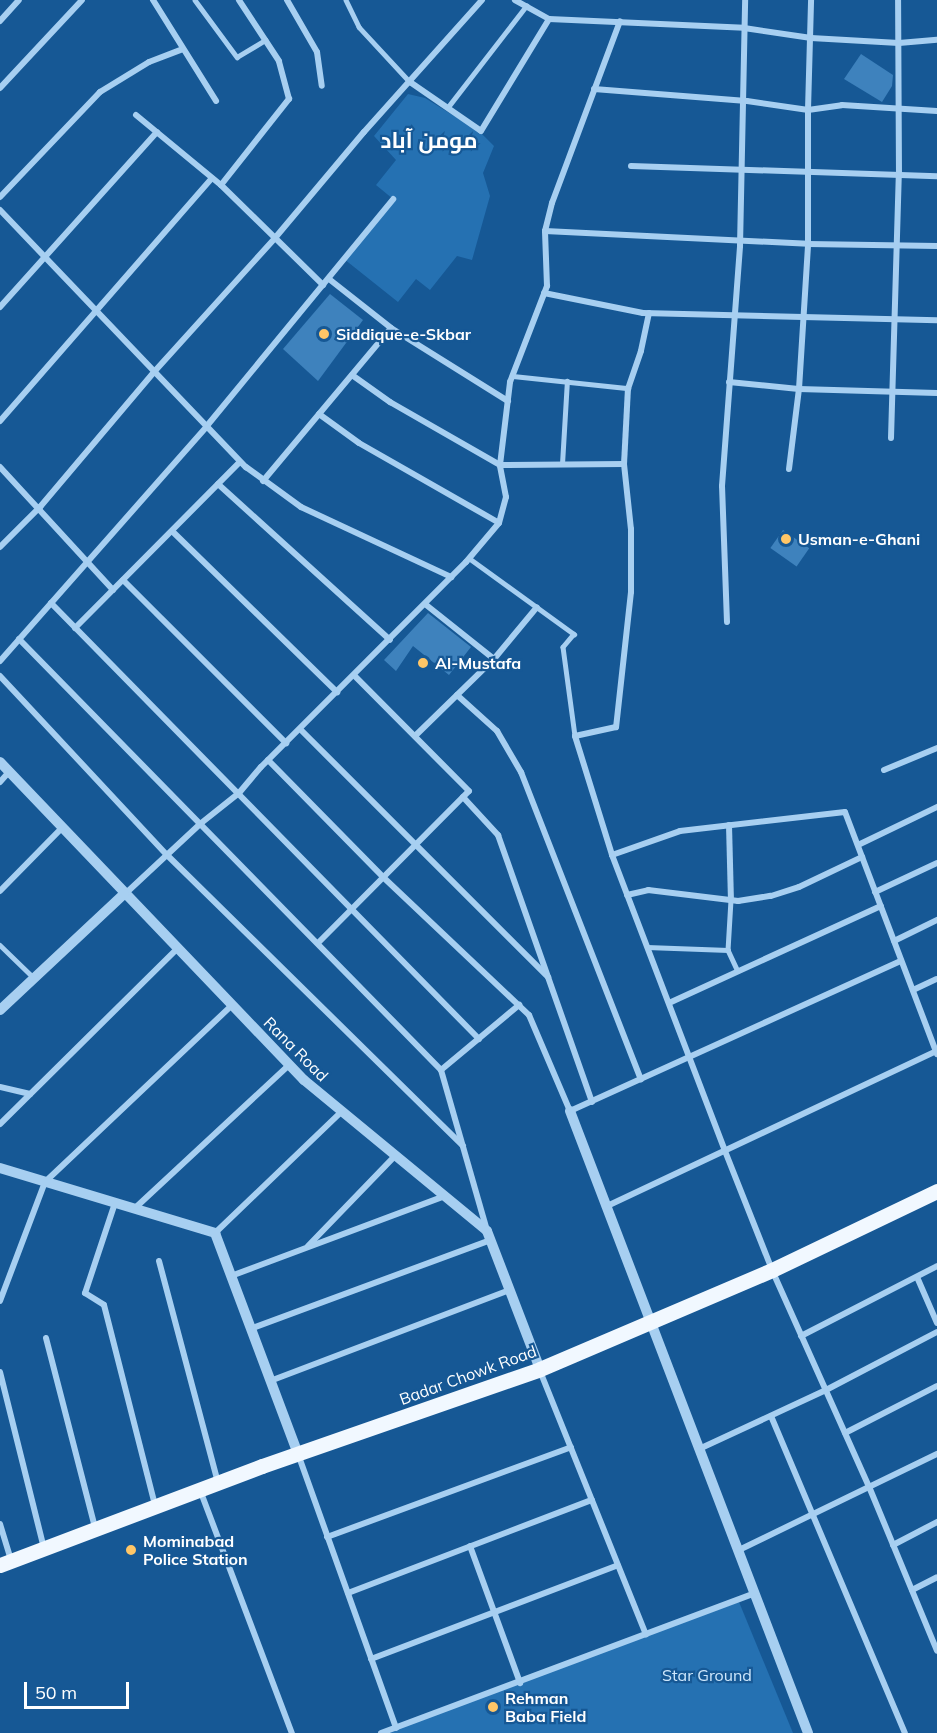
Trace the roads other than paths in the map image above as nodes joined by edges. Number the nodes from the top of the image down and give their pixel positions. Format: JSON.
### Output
{"nodes":[{"id":1,"x":19,"y":0,"type":"edge"},
{"id":2,"x":82,"y":0,"type":"edge"},
{"id":3,"x":153,"y":0,"type":"edge"},
{"id":4,"x":195,"y":0,"type":"edge"},
{"id":5,"x":239,"y":0,"type":"edge"},
{"id":6,"x":287,"y":0,"type":"edge"},
{"id":7,"x":346,"y":0,"type":"edge"},
{"id":8,"x":482,"y":0,"type":"edge"},
{"id":9,"x":515,"y":0,"type":"edge"},
{"id":10,"x":746,"y":0,"type":"edge"},
{"id":11,"x":811,"y":0,"type":"edge"},
{"id":12,"x":898,"y":0,"type":"edge"},
{"id":13,"x":526,"y":6,"type":"junction"},
{"id":14,"x":1,"y":17,"type":"edge"},
{"id":15,"x":549,"y":19,"type":"junction"},
{"id":16,"x":620,"y":21,"type":"junction"},
{"id":17,"x":744,"y":28,"type":"junction"},
{"id":18,"x":811,"y":38,"type":"junction"},
{"id":19,"x":266,"y":40,"type":"junction"},
{"id":20,"x":937,"y":40,"type":"edge"},
{"id":21,"x":899,"y":43,"type":"junction"},
{"id":22,"x":183,"y":49,"type":"junction"},
{"id":23,"x":410,"y":82,"type":"junction"},
{"id":24,"x":322,"y":86,"type":"dead end"},
{"id":25,"x":0,"y":88,"type":"edge"},
{"id":26,"x":594,"y":89,"type":"junction"},
{"id":27,"x":216,"y":101,"type":"dead end"},
{"id":28,"x":743,"y":101,"type":"junction"},
{"id":29,"x":448,"y":107,"type":"junction"},
{"id":30,"x":808,"y":110,"type":"junction"},
{"id":31,"x":899,"y":110,"type":"junction"},
{"id":32,"x":937,"y":111,"type":"edge"},
{"id":33,"x":136,"y":115,"type":"dead end"},
{"id":34,"x":157,"y":132,"type":"junction"},
{"id":35,"x":631,"y":166,"type":"dead end"},
{"id":36,"x":742,"y":169,"type":"junction"},
{"id":37,"x":808,"y":172,"type":"junction"},
{"id":38,"x":899,"y":175,"type":"junction"},
{"id":39,"x":937,"y":176,"type":"edge"},
{"id":40,"x":212,"y":178,"type":"junction"},
{"id":41,"x":221,"y":185,"type":"junction"},
{"id":42,"x":0,"y":197,"type":"edge"},
{"id":43,"x":393,"y":199,"type":"dead end"},
{"id":44,"x":0,"y":210,"type":"edge"},
{"id":45,"x":545,"y":231,"type":"junction"},
{"id":46,"x":275,"y":238,"type":"junction"},
{"id":47,"x":740,"y":240,"type":"junction"},
{"id":48,"x":808,"y":244,"type":"junction"},
{"id":49,"x":897,"y":245,"type":"junction"},
{"id":50,"x":937,"y":246,"type":"edge"},
{"id":51,"x":45,"y":257,"type":"junction"},
{"id":52,"x":329,"y":279,"type":"junction"},
{"id":53,"x":323,"y":285,"type":"junction"},
{"id":54,"x":544,"y":293,"type":"junction"},
{"id":55,"x":0,"y":307,"type":"edge"},
{"id":56,"x":97,"y":309,"type":"junction"},
{"id":57,"x":649,"y":313,"type":"junction"},
{"id":58,"x":734,"y":314,"type":"junction"},
{"id":59,"x":802,"y":318,"type":"junction"},
{"id":60,"x":896,"y":318,"type":"junction"},
{"id":61,"x":937,"y":320,"type":"edge"},
{"id":62,"x":391,"y":328,"type":"junction"},
{"id":63,"x":153,"y":372,"type":"junction"},
{"id":64,"x":352,"y":375,"type":"junction"},
{"id":65,"x":513,"y":376,"type":"junction"},
{"id":66,"x":567,"y":381,"type":"junction"},
{"id":67,"x":729,"y":382,"type":"junction"},
{"id":68,"x":628,"y":388,"type":"junction"},
{"id":69,"x":800,"y":389,"type":"junction"},
{"id":70,"x":893,"y":391,"type":"junction"},
{"id":71,"x":937,"y":393,"type":"edge"},
{"id":72,"x":508,"y":401,"type":"junction"},
{"id":73,"x":319,"y":414,"type":"junction"},
{"id":74,"x":0,"y":421,"type":"edge"},
{"id":75,"x":206,"y":428,"type":"junction"},
{"id":76,"x":891,"y":438,"type":"dead end"},
{"id":77,"x":240,"y":462,"type":"junction"},
{"id":78,"x":562,"y":464,"type":"junction"},
{"id":79,"x":624,"y":464,"type":"junction"},
{"id":80,"x":500,"y":465,"type":"junction"},
{"id":81,"x":0,"y":467,"type":"edge"},
{"id":82,"x":789,"y":469,"type":"dead end"},
{"id":83,"x":263,"y":481,"type":"junction"},
{"id":84,"x":218,"y":484,"type":"junction"},
{"id":85,"x":40,"y":507,"type":"junction"},
{"id":86,"x":499,"y":522,"type":"junction"},
{"id":87,"x":172,"y":531,"type":"junction"},
{"id":88,"x":0,"y":547,"type":"edge"},
{"id":89,"x":469,"y":558,"type":"junction"},
{"id":90,"x":86,"y":560,"type":"junction"},
{"id":91,"x":451,"y":577,"type":"junction"},
{"id":92,"x":123,"y":580,"type":"junction"},
{"id":93,"x":113,"y":590,"type":"junction"},
{"id":94,"x":51,"y":603,"type":"junction"},
{"id":95,"x":425,"y":604,"type":"junction"},
{"id":96,"x":537,"y":607,"type":"junction"},
{"id":97,"x":727,"y":622,"type":"dead end"},
{"id":98,"x":75,"y":628,"type":"junction"},
{"id":99,"x":19,"y":639,"type":"junction"},
{"id":100,"x":390,"y":640,"type":"junction"},
{"id":101,"x":494,"y":659,"type":"junction"},
{"id":102,"x":0,"y":661,"type":"edge"},
{"id":103,"x":354,"y":675,"type":"junction"},
{"id":104,"x":0,"y":676,"type":"edge"},
{"id":105,"x":337,"y":692,"type":"junction"},
{"id":106,"x":457,"y":695,"type":"junction"},
{"id":107,"x":300,"y":729,"type":"junction"},
{"id":108,"x":415,"y":736,"type":"junction"},
{"id":109,"x":575,"y":736,"type":"junction"},
{"id":110,"x":286,"y":743,"type":"junction"},
{"id":111,"x":937,"y":748,"type":"edge"},
{"id":112,"x":268,"y":760,"type":"junction"},
{"id":113,"x":0,"y":762,"type":"edge"},
{"id":114,"x":884,"y":770,"type":"dead end"},
{"id":115,"x":9,"y":772,"type":"junction"},
{"id":116,"x":0,"y":782,"type":"edge"},
{"id":117,"x":239,"y":793,"type":"junction"},
{"id":118,"x":463,"y":797,"type":"junction"},
{"id":119,"x":937,"y":807,"type":"edge"},
{"id":120,"x":200,"y":824,"type":"junction"},
{"id":121,"x":729,"y":825,"type":"junction"},
{"id":122,"x":61,"y":829,"type":"junction"},
{"id":123,"x":416,"y":845,"type":"junction"},
{"id":124,"x":858,"y":845,"type":"junction"},
{"id":125,"x":167,"y":855,"type":"junction"},
{"id":126,"x":612,"y":855,"type":"junction"},
{"id":127,"x":862,"y":857,"type":"junction"},
{"id":128,"x":937,"y":863,"type":"edge"},
{"id":129,"x":383,"y":877,"type":"junction"},
{"id":130,"x":0,"y":891,"type":"edge"},
{"id":131,"x":875,"y":892,"type":"junction"},
{"id":132,"x":124,"y":894,"type":"junction"},
{"id":133,"x":627,"y":895,"type":"junction"},
{"id":134,"x":731,"y":900,"type":"junction"},
{"id":135,"x":881,"y":906,"type":"junction"},
{"id":136,"x":353,"y":908,"type":"junction"},
{"id":137,"x":937,"y":921,"type":"edge"},
{"id":138,"x":894,"y":941,"type":"junction"},
{"id":139,"x":318,"y":943,"type":"junction"},
{"id":140,"x":0,"y":945,"type":"edge"},
{"id":141,"x":647,"y":947,"type":"junction"},
{"id":142,"x":177,"y":949,"type":"junction"},
{"id":143,"x":728,"y":950,"type":"junction"},
{"id":144,"x":901,"y":961,"type":"junction"},
{"id":145,"x":738,"y":971,"type":"junction"},
{"id":146,"x":548,"y":977,"type":"junction"},
{"id":147,"x":34,"y":978,"type":"junction"},
{"id":148,"x":937,"y":979,"type":"edge"},
{"id":149,"x":913,"y":990,"type":"junction"},
{"id":150,"x":669,"y":1003,"type":"junction"},
{"id":151,"x":232,"y":1005,"type":"junction"},
{"id":152,"x":519,"y":1005,"type":"junction"},
{"id":153,"x":0,"y":1010,"type":"edge"},
{"id":154,"x":937,"y":1031,"type":"edge"},
{"id":155,"x":929,"y":1034,"type":"junction"},
{"id":156,"x":479,"y":1039,"type":"junction"},
{"id":157,"x":937,"y":1053,"type":"edge"},
{"id":158,"x":690,"y":1057,"type":"junction"},
{"id":159,"x":289,"y":1065,"type":"junction"},
{"id":160,"x":441,"y":1070,"type":"junction"},
{"id":161,"x":641,"y":1079,"type":"junction"},
{"id":162,"x":0,"y":1087,"type":"edge"},
{"id":163,"x":30,"y":1094,"type":"junction"},
{"id":164,"x":592,"y":1101,"type":"junction"},
{"id":165,"x":342,"y":1111,"type":"junction"},
{"id":166,"x":570,"y":1111,"type":"junction"},
{"id":167,"x":0,"y":1124,"type":"edge"},
{"id":168,"x":463,"y":1146,"type":"junction"},
{"id":169,"x":725,"y":1151,"type":"junction"},
{"id":170,"x":396,"y":1155,"type":"junction"},
{"id":171,"x":0,"y":1168,"type":"edge"},
{"id":172,"x":45,"y":1182,"type":"junction"},
{"id":173,"x":937,"y":1191,"type":"edge"},
{"id":174,"x":445,"y":1196,"type":"junction"},
{"id":175,"x":115,"y":1203,"type":"junction"},
{"id":176,"x":605,"y":1207,"type":"junction"},
{"id":177,"x":134,"y":1209,"type":"junction"},
{"id":178,"x":215,"y":1233,"type":"junction"},
{"id":179,"x":489,"y":1235,"type":"junction"},
{"id":180,"x":305,"y":1248,"type":"junction"},
{"id":181,"x":159,"y":1261,"type":"dead end"},
{"id":182,"x":937,"y":1266,"type":"edge"},
{"id":183,"x":772,"y":1270,"type":"junction"},
{"id":184,"x":231,"y":1276,"type":"junction"},
{"id":185,"x":917,"y":1276,"type":"junction"},
{"id":186,"x":510,"y":1290,"type":"junction"},
{"id":187,"x":0,"y":1301,"type":"edge"},
{"id":188,"x":649,"y":1323,"type":"junction"},
{"id":189,"x":937,"y":1323,"type":"edge"},
{"id":190,"x":250,"y":1329,"type":"junction"},
{"id":191,"x":937,"y":1332,"type":"edge"},
{"id":192,"x":801,"y":1335,"type":"junction"},
{"id":193,"x":46,"y":1338,"type":"dead end"},
{"id":194,"x":540,"y":1369,"type":"junction"},
{"id":195,"x":0,"y":1372,"type":"edge"},
{"id":196,"x":270,"y":1381,"type":"junction"},
{"id":197,"x":937,"y":1386,"type":"edge"},
{"id":198,"x":826,"y":1390,"type":"junction"},
{"id":199,"x":771,"y":1416,"type":"junction"},
{"id":200,"x":845,"y":1433,"type":"junction"},
{"id":201,"x":571,"y":1447,"type":"junction"},
{"id":202,"x":699,"y":1449,"type":"junction"},
{"id":203,"x":298,"y":1454,"type":"junction"},
{"id":204,"x":937,"y":1454,"type":"edge"},
{"id":205,"x":218,"y":1482,"type":"junction"},
{"id":206,"x":200,"y":1489,"type":"junction"},
{"id":207,"x":870,"y":1489,"type":"junction"},
{"id":208,"x":592,"y":1500,"type":"junction"},
{"id":209,"x":155,"y":1506,"type":"junction"},
{"id":210,"x":812,"y":1515,"type":"junction"},
{"id":211,"x":937,"y":1522,"type":"edge"},
{"id":212,"x":0,"y":1524,"type":"edge"},
{"id":213,"x":96,"y":1529,"type":"junction"},
{"id":214,"x":327,"y":1537,"type":"junction"},
{"id":215,"x":893,"y":1545,"type":"junction"},
{"id":216,"x":470,"y":1546,"type":"junction"},
{"id":217,"x":44,"y":1548,"type":"junction"},
{"id":218,"x":739,"y":1550,"type":"junction"},
{"id":219,"x":6,"y":1563,"type":"edge"},
{"id":220,"x":618,"y":1565,"type":"junction"},
{"id":221,"x":937,"y":1577,"type":"edge"},
{"id":222,"x":912,"y":1590,"type":"junction"},
{"id":223,"x":348,"y":1593,"type":"junction"},
{"id":224,"x":756,"y":1593,"type":"junction"},
{"id":225,"x":495,"y":1611,"type":"junction"},
{"id":226,"x":934,"y":1634,"type":"edge"},
{"id":227,"x":646,"y":1635,"type":"junction"},
{"id":228,"x":937,"y":1651,"type":"edge"},
{"id":229,"x":371,"y":1659,"type":"junction"},
{"id":230,"x":520,"y":1683,"type":"junction"},
{"id":231,"x":396,"y":1728,"type":"junction"},
{"id":232,"x":292,"y":1733,"type":"edge"},
{"id":233,"x":381,"y":1733,"type":"edge"},
{"id":234,"x":808,"y":1733,"type":"edge"},
{"id":235,"x":905,"y":1733,"type":"edge"}],
"edges":[{"from":1,"to":14,"type":"street"},
{"from":2,"to":25,"type":"street"},
{"from":3,"to":22,"type":"street"},
{"from":4,"to":19,"type":"lane"},
{"from":5,"to":19,"type":"street"},
{"from":6,"to":24,"type":"street"},
{"from":7,"to":23,"type":"lane"},
{"from":8,"to":23,"type":"street"},
{"from":9,"to":13,"type":"street"},
{"from":10,"to":17,"type":"street"},
{"from":11,"to":18,"type":"street"},
{"from":12,"to":21,"type":"street"},
{"from":13,"to":15,"type":"street"},
{"from":13,"to":29,"type":"lane"},
{"from":15,"to":16,"type":"street"},
{"from":15,"to":29,"type":"street"},
{"from":16,"to":17,"type":"street"},
{"from":16,"to":26,"type":"street"},
{"from":17,"to":18,"type":"street"},
{"from":17,"to":28,"type":"street"},
{"from":18,"to":21,"type":"street"},
{"from":18,"to":30,"type":"street"},
{"from":19,"to":41,"type":"street"},
{"from":20,"to":21,"type":"street"},
{"from":21,"to":31,"type":"street"},
{"from":22,"to":27,"type":"street"},
{"from":22,"to":42,"type":"street"},
{"from":23,"to":29,"type":"street"},
{"from":23,"to":46,"type":"street"},
{"from":26,"to":28,"type":"street"},
{"from":26,"to":45,"type":"street"},
{"from":28,"to":30,"type":"street"},
{"from":28,"to":36,"type":"street"},
{"from":30,"to":31,"type":"street"},
{"from":30,"to":37,"type":"street"},
{"from":31,"to":32,"type":"street"},
{"from":31,"to":38,"type":"street"},
{"from":33,"to":34,"type":"street"},
{"from":34,"to":40,"type":"street"},
{"from":34,"to":51,"type":"street"},
{"from":35,"to":36,"type":"street"},
{"from":36,"to":37,"type":"street"},
{"from":36,"to":47,"type":"street"},
{"from":37,"to":38,"type":"street"},
{"from":37,"to":48,"type":"street"},
{"from":38,"to":39,"type":"street"},
{"from":38,"to":49,"type":"street"},
{"from":40,"to":41,"type":"street"},
{"from":40,"to":56,"type":"street"},
{"from":41,"to":46,"type":"street"},
{"from":43,"to":52,"type":"street"},
{"from":44,"to":51,"type":"street"},
{"from":45,"to":47,"type":"street"},
{"from":45,"to":54,"type":"street"},
{"from":46,"to":53,"type":"street"},
{"from":46,"to":63,"type":"street"},
{"from":47,"to":48,"type":"street"},
{"from":47,"to":58,"type":"street"},
{"from":48,"to":49,"type":"street"},
{"from":48,"to":59,"type":"street"},
{"from":49,"to":50,"type":"street"},
{"from":49,"to":60,"type":"street"},
{"from":51,"to":55,"type":"street"},
{"from":51,"to":56,"type":"street"},
{"from":52,"to":53,"type":"street"},
{"from":52,"to":62,"type":"street"},
{"from":53,"to":75,"type":"street"},
{"from":54,"to":57,"type":"street"},
{"from":54,"to":65,"type":"street"},
{"from":56,"to":63,"type":"street"},
{"from":56,"to":74,"type":"street"},
{"from":57,"to":58,"type":"street"},
{"from":57,"to":68,"type":"street"},
{"from":58,"to":59,"type":"street"},
{"from":58,"to":67,"type":"street"},
{"from":59,"to":60,"type":"street"},
{"from":59,"to":69,"type":"street"},
{"from":60,"to":61,"type":"street"},
{"from":60,"to":70,"type":"street"},
{"from":62,"to":64,"type":"street"},
{"from":62,"to":72,"type":"street"},
{"from":63,"to":75,"type":"street"},
{"from":63,"to":85,"type":"street"},
{"from":64,"to":73,"type":"street"},
{"from":64,"to":80,"type":"street"},
{"from":65,"to":66,"type":"lane"},
{"from":65,"to":72,"type":"street"},
{"from":66,"to":68,"type":"lane"},
{"from":66,"to":78,"type":"lane"},
{"from":67,"to":69,"type":"street"},
{"from":67,"to":97,"type":"street"},
{"from":68,"to":79,"type":"street"},
{"from":69,"to":70,"type":"street"},
{"from":69,"to":82,"type":"street"},
{"from":70,"to":71,"type":"street"},
{"from":70,"to":76,"type":"street"},
{"from":72,"to":80,"type":"street"},
{"from":73,"to":83,"type":"street"},
{"from":73,"to":86,"type":"street"},
{"from":75,"to":77,"type":"street"},
{"from":75,"to":90,"type":"street"},
{"from":77,"to":83,"type":"street"},
{"from":77,"to":84,"type":"street"},
{"from":78,"to":79,"type":"street"},
{"from":78,"to":80,"type":"street"},
{"from":79,"to":109,"type":"street"},
{"from":80,"to":86,"type":"street"},
{"from":81,"to":85,"type":"street"},
{"from":83,"to":91,"type":"street"},
{"from":84,"to":87,"type":"street"},
{"from":84,"to":100,"type":"street"},
{"from":85,"to":88,"type":"street"},
{"from":85,"to":90,"type":"street"},
{"from":86,"to":89,"type":"street"},
{"from":87,"to":92,"type":"street"},
{"from":87,"to":105,"type":"street"},
{"from":89,"to":91,"type":"street"},
{"from":89,"to":96,"type":"lane"},
{"from":90,"to":93,"type":"street"},
{"from":90,"to":94,"type":"street"},
{"from":91,"to":95,"type":"street"},
{"from":92,"to":93,"type":"street"},
{"from":92,"to":110,"type":"street"},
{"from":93,"to":98,"type":"street"},
{"from":94,"to":98,"type":"street"},
{"from":94,"to":99,"type":"street"},
{"from":95,"to":100,"type":"street"},
{"from":95,"to":101,"type":"street"},
{"from":96,"to":101,"type":"street"},
{"from":96,"to":109,"type":"lane"},
{"from":98,"to":117,"type":"street"},
{"from":99,"to":102,"type":"street"},
{"from":99,"to":120,"type":"street"},
{"from":100,"to":103,"type":"street"},
{"from":101,"to":106,"type":"street"},
{"from":103,"to":105,"type":"street"},
{"from":103,"to":108,"type":"street"},
{"from":104,"to":125,"type":"street"},
{"from":105,"to":107,"type":"street"},
{"from":106,"to":108,"type":"street"},
{"from":106,"to":161,"type":"street"},
{"from":107,"to":110,"type":"street"},
{"from":107,"to":123,"type":"street"},
{"from":108,"to":118,"type":"street"},
{"from":109,"to":126,"type":"street"},
{"from":110,"to":112,"type":"street"},
{"from":111,"to":114,"type":"street"},
{"from":112,"to":117,"type":"street"},
{"from":112,"to":129,"type":"street"},
{"from":113,"to":115,"type":"street","name":"Rana Road"},
{"from":115,"to":116,"type":"street"},
{"from":115,"to":122,"type":"street","name":"Rana Road"},
{"from":117,"to":120,"type":"street"},
{"from":117,"to":136,"type":"street"},
{"from":118,"to":123,"type":"street"},
{"from":118,"to":146,"type":"street"},
{"from":119,"to":124,"type":"street"},
{"from":120,"to":125,"type":"street"},
{"from":120,"to":139,"type":"street"},
{"from":121,"to":124,"type":"street"},
{"from":121,"to":126,"type":"street"},
{"from":121,"to":134,"type":"street"},
{"from":122,"to":130,"type":"street"},
{"from":122,"to":132,"type":"street","name":"Rana Road"},
{"from":123,"to":129,"type":"street"},
{"from":123,"to":146,"type":"street"},
{"from":124,"to":127,"type":"street"},
{"from":125,"to":132,"type":"street"},
{"from":125,"to":168,"type":"street"},
{"from":126,"to":133,"type":"street"},
{"from":127,"to":131,"type":"street"},
{"from":127,"to":134,"type":"street"},
{"from":128,"to":131,"type":"street"},
{"from":129,"to":136,"type":"street"},
{"from":129,"to":152,"type":"street"},
{"from":131,"to":135,"type":"street"},
{"from":132,"to":142,"type":"street","name":"Rana Road"},
{"from":132,"to":147,"type":"street"},
{"from":133,"to":134,"type":"street"},
{"from":133,"to":141,"type":"street"},
{"from":134,"to":143,"type":"lane"},
{"from":135,"to":138,"type":"street"},
{"from":135,"to":145,"type":"street"},
{"from":136,"to":139,"type":"street"},
{"from":136,"to":156,"type":"street"},
{"from":137,"to":138,"type":"street"},
{"from":138,"to":144,"type":"street"},
{"from":139,"to":160,"type":"street"},
{"from":140,"to":147,"type":"lane"},
{"from":141,"to":143,"type":"lane"},
{"from":141,"to":150,"type":"street"},
{"from":142,"to":151,"type":"street","name":"Rana Road"},
{"from":142,"to":163,"type":"street"},
{"from":143,"to":145,"type":"lane"},
{"from":144,"to":149,"type":"street"},
{"from":144,"to":158,"type":"street"},
{"from":145,"to":150,"type":"street"},
{"from":146,"to":164,"type":"street"},
{"from":147,"to":153,"type":"street"},
{"from":148,"to":149,"type":"street"},
{"from":149,"to":155,"type":"street"},
{"from":150,"to":158,"type":"street"},
{"from":151,"to":159,"type":"street","name":"Rana Road"},
{"from":151,"to":172,"type":"street"},
{"from":152,"to":156,"type":"street"},
{"from":152,"to":166,"type":"street"},
{"from":154,"to":155,"type":"street"},
{"from":155,"to":157,"type":"street"},
{"from":156,"to":160,"type":"street"},
{"from":157,"to":169,"type":"street"},
{"from":158,"to":161,"type":"street"},
{"from":158,"to":169,"type":"street"},
{"from":159,"to":165,"type":"street","name":"Rana Road"},
{"from":159,"to":177,"type":"street"},
{"from":160,"to":168,"type":"street"},
{"from":161,"to":164,"type":"street"},
{"from":162,"to":163,"type":"street"},
{"from":163,"to":167,"type":"street"},
{"from":164,"to":166,"type":"street"},
{"from":165,"to":170,"type":"street","name":"Rana Road"},
{"from":165,"to":178,"type":"street"},
{"from":166,"to":176,"type":"street"},
{"from":168,"to":179,"type":"street"},
{"from":169,"to":176,"type":"street"},
{"from":169,"to":183,"type":"street"},
{"from":170,"to":174,"type":"street","name":"Rana Road"},
{"from":170,"to":180,"type":"street"},
{"from":171,"to":172,"type":"street"},
{"from":172,"to":175,"type":"street"},
{"from":172,"to":187,"type":"street"},
{"from":173,"to":183,"type":"main road","name":"Badar Chowk Road"},
{"from":174,"to":179,"type":"street","name":"Rana Road"},
{"from":174,"to":180,"type":"street"},
{"from":175,"to":177,"type":"street"},
{"from":175,"to":209,"type":"street"},
{"from":176,"to":188,"type":"street"},
{"from":177,"to":178,"type":"street"},
{"from":178,"to":184,"type":"street"},
{"from":179,"to":186,"type":"street","name":"Rana Road"},
{"from":179,"to":190,"type":"street"},
{"from":180,"to":184,"type":"street"},
{"from":181,"to":205,"type":"street"},
{"from":182,"to":185,"type":"street"},
{"from":183,"to":188,"type":"main road","name":"Badar Chowk Road"},
{"from":183,"to":192,"type":"street"},
{"from":184,"to":190,"type":"street"},
{"from":185,"to":189,"type":"street"},
{"from":185,"to":192,"type":"street"},
{"from":186,"to":194,"type":"street","name":"Rana Road"},
{"from":186,"to":196,"type":"street"},
{"from":188,"to":194,"type":"main road","name":"Badar Chowk Road"},
{"from":188,"to":202,"type":"street"},
{"from":190,"to":196,"type":"street"},
{"from":191,"to":198,"type":"street"},
{"from":192,"to":198,"type":"street"},
{"from":193,"to":213,"type":"street"},
{"from":194,"to":201,"type":"street"},
{"from":194,"to":203,"type":"main road","name":"Badar Chowk Road"},
{"from":195,"to":217,"type":"street"},
{"from":196,"to":203,"type":"street"},
{"from":197,"to":200,"type":"street"},
{"from":198,"to":199,"type":"street"},
{"from":198,"to":200,"type":"street"},
{"from":199,"to":202,"type":"street"},
{"from":199,"to":210,"type":"street"},
{"from":200,"to":207,"type":"street"},
{"from":201,"to":208,"type":"street"},
{"from":201,"to":214,"type":"street"},
{"from":202,"to":218,"type":"street"},
{"from":203,"to":205,"type":"main road","name":"Badar Chowk Road"},
{"from":203,"to":214,"type":"street"},
{"from":204,"to":207,"type":"street"},
{"from":205,"to":206,"type":"main road","name":"Badar Chowk Road"},
{"from":206,"to":209,"type":"main road","name":"Badar Chowk Road"},
{"from":206,"to":232,"type":"street"},
{"from":207,"to":210,"type":"street"},
{"from":207,"to":215,"type":"street"},
{"from":208,"to":216,"type":"street"},
{"from":208,"to":220,"type":"street"},
{"from":209,"to":213,"type":"main road","name":"Badar Chowk Road"},
{"from":210,"to":218,"type":"street"},
{"from":210,"to":235,"type":"street"},
{"from":211,"to":215,"type":"street"},
{"from":212,"to":219,"type":"street"},
{"from":213,"to":217,"type":"main road","name":"Badar Chowk Road"},
{"from":214,"to":223,"type":"street"},
{"from":215,"to":222,"type":"street"},
{"from":216,"to":223,"type":"street"},
{"from":216,"to":225,"type":"street"},
{"from":217,"to":219,"type":"main road","name":"Badar Chowk Road"},
{"from":218,"to":224,"type":"street"},
{"from":220,"to":225,"type":"street"},
{"from":220,"to":227,"type":"street"},
{"from":221,"to":222,"type":"street"},
{"from":222,"to":226,"type":"street"},
{"from":223,"to":229,"type":"street"},
{"from":224,"to":227,"type":"street"},
{"from":224,"to":234,"type":"street"},
{"from":225,"to":229,"type":"street"},
{"from":225,"to":230,"type":"street"},
{"from":226,"to":228,"type":"street"},
{"from":227,"to":230,"type":"street"},
{"from":229,"to":231,"type":"street"},
{"from":230,"to":231,"type":"street"},
{"from":231,"to":233,"type":"street"}]}
